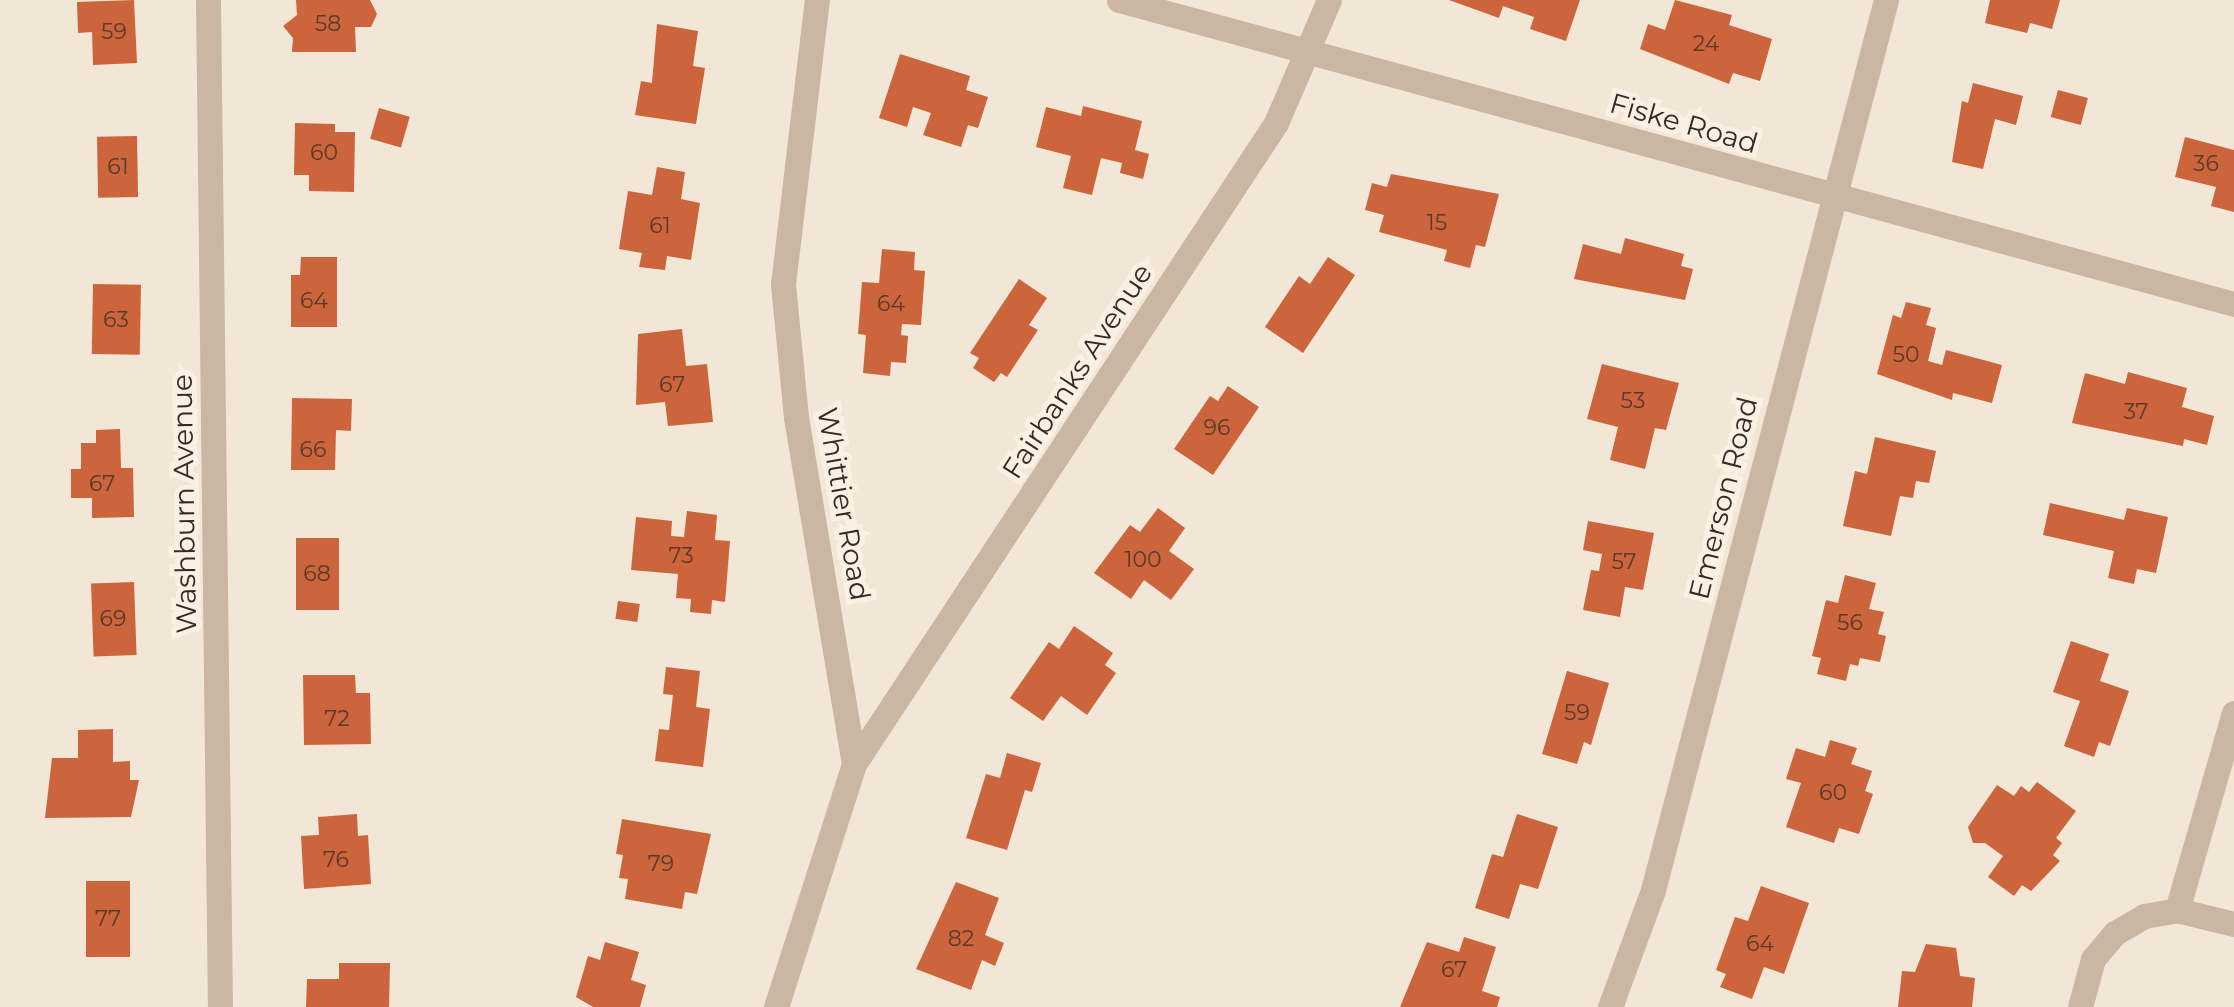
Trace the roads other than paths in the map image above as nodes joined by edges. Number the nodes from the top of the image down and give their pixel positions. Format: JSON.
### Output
{"nodes":[{"id":1,"x":208,"y":0,"type":"edge"},
{"id":2,"x":817,"y":0,"type":"edge"},
{"id":3,"x":1119,"y":0,"type":"edge"},
{"id":4,"x":1330,"y":0,"type":"edge"},
{"id":5,"x":1886,"y":0,"type":"edge"},
{"id":6,"x":1312,"y":50,"type":"junction"},
{"id":7,"x":1833,"y":196,"type":"junction"},
{"id":8,"x":2234,"y":304,"type":"edge"},
{"id":9,"x":2234,"y":713,"type":"edge"},
{"id":10,"x":854,"y":764,"type":"junction"},
{"id":11,"x":2177,"y":910,"type":"junction"},
{"id":12,"x":2234,"y":924,"type":"edge"},
{"id":13,"x":220,"y":1007,"type":"edge"},
{"id":14,"x":776,"y":1007,"type":"edge"},
{"id":15,"x":1610,"y":1007,"type":"edge"},
{"id":16,"x":2080,"y":1007,"type":"edge"}],
"edges":[{"from":1,"to":13,"type":"street","name":"Washburn Avenue"},
{"from":2,"to":10,"type":"street","name":"Whittier Road"},
{"from":3,"to":6,"type":"street","name":"Fiske Road"},
{"from":4,"to":6,"type":"street","name":"Fairbanks Avenue"},
{"from":5,"to":7,"type":"street","name":"Emerson Road"},
{"from":6,"to":7,"type":"street","name":"Fiske Road"},
{"from":6,"to":10,"type":"street","name":"Fairbanks Avenue"},
{"from":7,"to":8,"type":"street","name":"Fiske Road"},
{"from":7,"to":15,"type":"street","name":"Emerson Road"},
{"from":9,"to":11,"type":"street"},
{"from":10,"to":14,"type":"street","name":"Whittier Road"},
{"from":11,"to":12,"type":"street"},
{"from":11,"to":16,"type":"street"}]}
